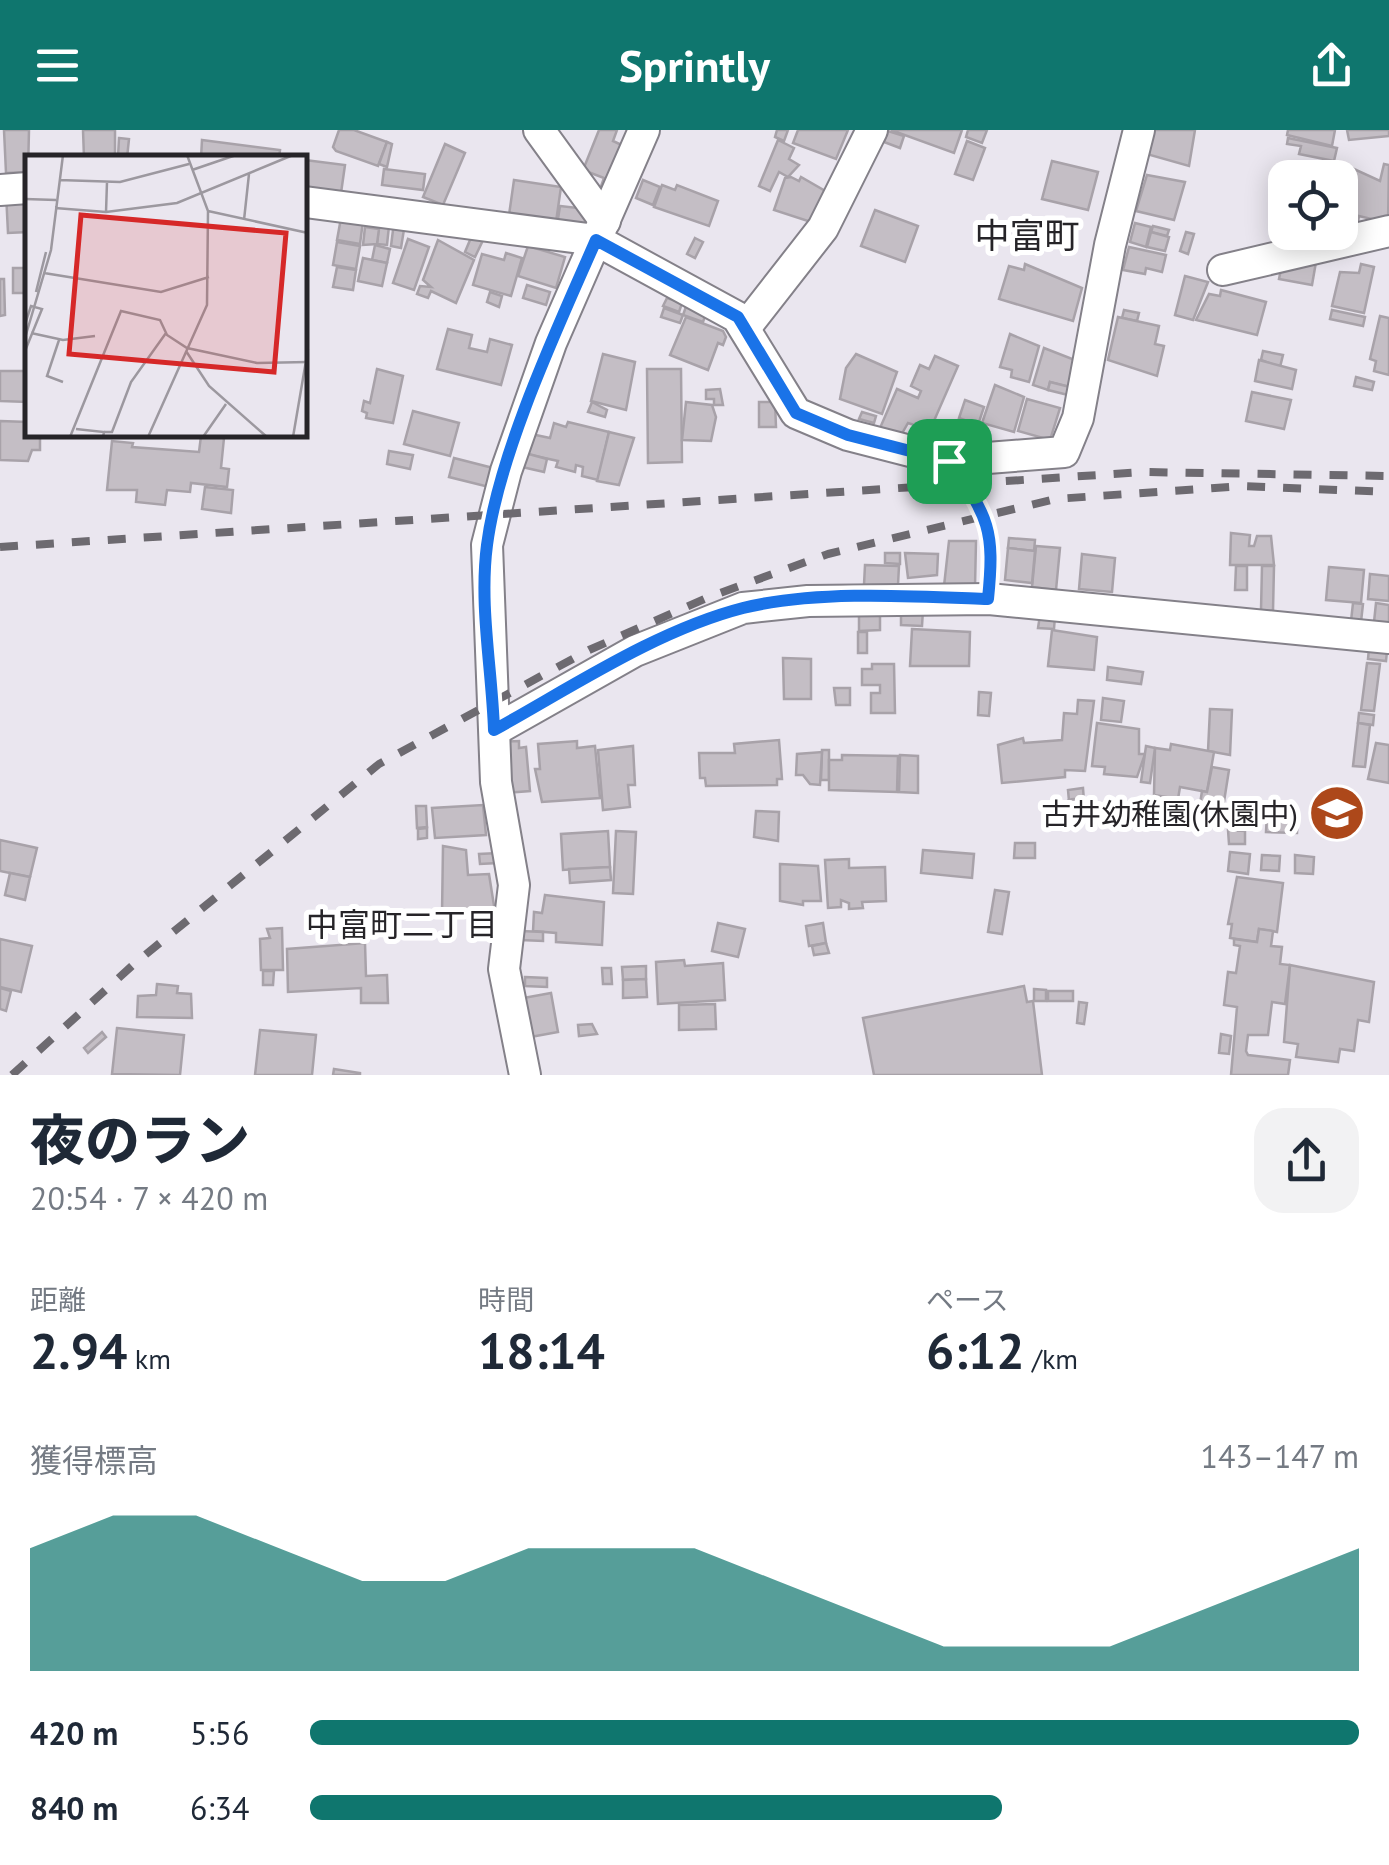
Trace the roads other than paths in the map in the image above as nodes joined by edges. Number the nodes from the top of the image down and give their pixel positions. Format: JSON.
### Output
{"nodes":[{"id":1,"x":539,"y":130,"type":"edge"},
{"id":2,"x":644,"y":130,"type":"edge"},
{"id":3,"x":872,"y":130,"type":"edge"},
{"id":4,"x":1139,"y":130,"type":"edge"},
{"id":5,"x":25,"y":188,"type":"edge"},
{"id":6,"x":0,"y":190,"type":"edge"},
{"id":7,"x":308,"y":202,"type":"edge"},
{"id":8,"x":600,"y":230,"type":"junction"},
{"id":9,"x":1389,"y":231,"type":"edge"},
{"id":10,"x":1223,"y":270,"type":"dead end"},
{"id":11,"x":745,"y":328,"type":"junction"},
{"id":12,"x":1389,"y":638,"type":"edge"},
{"id":13,"x":494,"y":730,"type":"junction"},
{"id":14,"x":525,"y":1075,"type":"edge"}],
"edges":[{"from":1,"to":8,"type":"street"},
{"from":2,"to":8,"type":"street"},
{"from":3,"to":11,"type":"street"},
{"from":4,"to":11,"type":"street"},
{"from":5,"to":6,"type":"street"},
{"from":7,"to":8,"type":"street"},
{"from":8,"to":11,"type":"street"},
{"from":8,"to":13,"type":"street"},
{"from":9,"to":10,"type":"street"},
{"from":12,"to":13,"type":"street"},
{"from":13,"to":14,"type":"street"}]}
